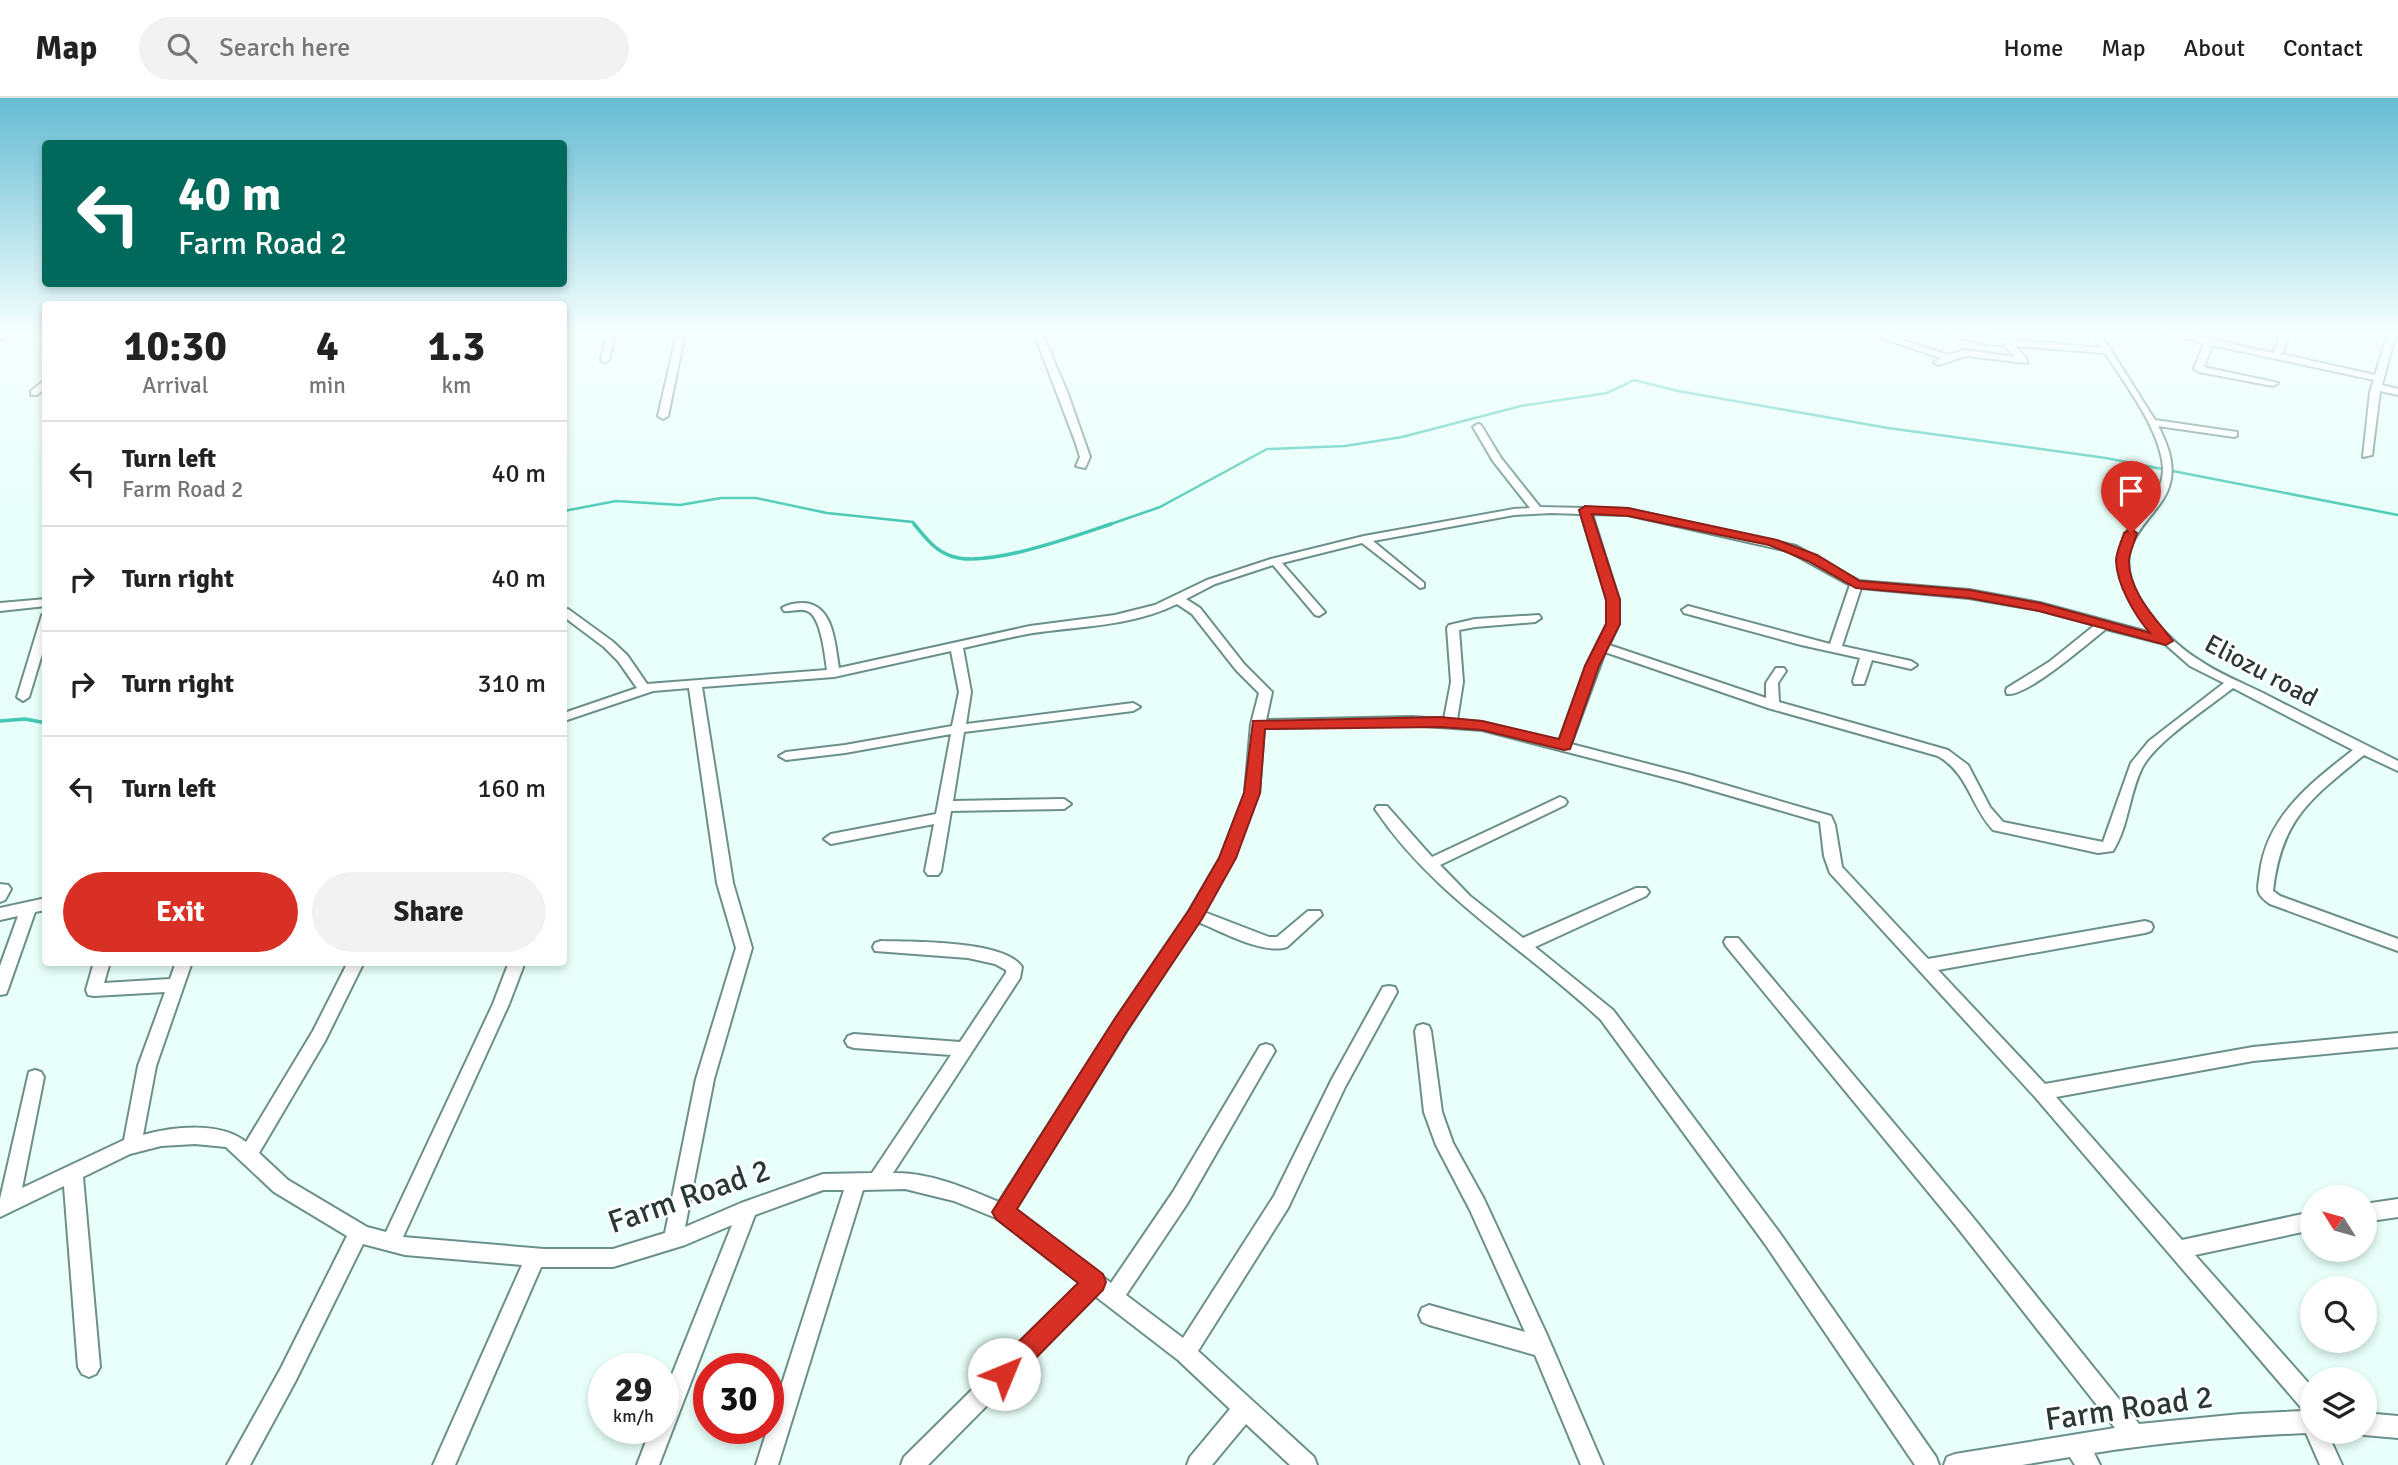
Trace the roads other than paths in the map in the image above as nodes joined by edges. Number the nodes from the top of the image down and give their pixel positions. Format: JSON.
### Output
{"nodes":[{"id":1,"x":667,"y":397,"type":"edge"},
{"id":2,"x":1066,"y":397,"type":"edge"},
{"id":3,"x":2136,"y":397,"type":"edge"},
{"id":4,"x":2376,"y":397,"type":"edge"},
{"id":5,"x":663,"y":416,"type":"dead end"},
{"id":6,"x":2152,"y":422,"type":"junction"},
{"id":7,"x":1478,"y":427,"type":"dead end"},
{"id":8,"x":2234,"y":434,"type":"dead end"},
{"id":9,"x":2367,"y":455,"type":"dead end"},
{"id":10,"x":1081,"y":466,"type":"dead end"},
{"id":11,"x":1536,"y":510,"type":"junction"},
{"id":12,"x":1585,"y":510,"type":"junction"},
{"id":13,"x":1364,"y":540,"type":"junction"},
{"id":14,"x":1275,"y":561,"type":"junction"},
{"id":15,"x":1856,"y":584,"type":"junction"},
{"id":16,"x":1420,"y":585,"type":"dead end"},
{"id":17,"x":1179,"y":600,"type":"junction"},
{"id":18,"x":42,"y":602,"type":"edge"},
{"id":19,"x":0,"y":607,"type":"edge"},
{"id":20,"x":788,"y":608,"type":"dead end"},
{"id":21,"x":1688,"y":610,"type":"dead end"},
{"id":22,"x":1319,"y":612,"type":"dead end"},
{"id":23,"x":567,"y":614,"type":"edge"},
{"id":24,"x":1535,"y":618,"type":"dead end"},
{"id":25,"x":2104,"y":624,"type":"junction"},
{"id":26,"x":42,"y":632,"type":"edge"},
{"id":27,"x":2166,"y":641,"type":"junction"},
{"id":28,"x":957,"y":647,"type":"junction"},
{"id":29,"x":1603,"y":647,"type":"junction"},
{"id":30,"x":1835,"y":648,"type":"junction"},
{"id":31,"x":1867,"y":655,"type":"junction"},
{"id":32,"x":1911,"y":665,"type":"dead end"},
{"id":33,"x":1780,"y":671,"type":"dead end"},
{"id":34,"x":834,"y":673,"type":"junction"},
{"id":35,"x":1859,"y":681,"type":"dead end"},
{"id":36,"x":695,"y":683,"type":"junction"},
{"id":37,"x":2232,"y":683,"type":"junction"},
{"id":38,"x":644,"y":689,"type":"junction"},
{"id":39,"x":2012,"y":691,"type":"dead end"},
{"id":40,"x":23,"y":697,"type":"dead end"},
{"id":41,"x":1773,"y":705,"type":"junction"},
{"id":42,"x":1133,"y":707,"type":"dead end"},
{"id":43,"x":567,"y":716,"type":"edge"},
{"id":44,"x":1450,"y":723,"type":"junction"},
{"id":45,"x":1258,"y":724,"type":"junction"},
{"id":46,"x":958,"y":729,"type":"junction"},
{"id":47,"x":1564,"y":745,"type":"junction"},
{"id":48,"x":2363,"y":749,"type":"junction"},
{"id":49,"x":786,"y":756,"type":"dead end"},
{"id":50,"x":2398,"y":767,"type":"edge"},
{"id":51,"x":1560,"y":802,"type":"dead end"},
{"id":52,"x":1063,"y":804,"type":"dead end"},
{"id":53,"x":1382,"y":809,"type":"dead end"},
{"id":54,"x":943,"y":812,"type":"junction"},
{"id":55,"x":831,"y":839,"type":"dead end"},
{"id":56,"x":1430,"y":864,"type":"junction"},
{"id":57,"x":933,"y":871,"type":"dead end"},
{"id":58,"x":1641,"y":892,"type":"dead end"},
{"id":59,"x":37,"y":906,"type":"edge"},
{"id":60,"x":0,"y":914,"type":"edge"},
{"id":61,"x":1195,"y":915,"type":"junction"},
{"id":62,"x":1314,"y":915,"type":"dead end"},
{"id":63,"x":2146,"y":927,"type":"dead end"},
{"id":64,"x":1732,"y":942,"type":"dead end"},
{"id":65,"x":1523,"y":945,"type":"junction"},
{"id":66,"x":2398,"y":945,"type":"edge"},
{"id":67,"x":881,"y":947,"type":"dead end"},
{"id":68,"x":101,"y":966,"type":"edge"},
{"id":69,"x":183,"y":966,"type":"edge"},
{"id":70,"x":353,"y":966,"type":"edge"},
{"id":71,"x":515,"y":966,"type":"edge"},
{"id":72,"x":1925,"y":966,"type":"junction"},
{"id":73,"x":176,"y":985,"type":"junction"},
{"id":74,"x":0,"y":989,"type":"edge"},
{"id":75,"x":1389,"y":992,"type":"dead end"},
{"id":76,"x":1423,"y":1031,"type":"dead end"},
{"id":77,"x":854,"y":1041,"type":"dead end"},
{"id":78,"x":2398,"y":1041,"type":"edge"},
{"id":79,"x":965,"y":1049,"type":"junction"},
{"id":80,"x":1266,"y":1051,"type":"dead end"},
{"id":81,"x":35,"y":1077,"type":"dead end"},
{"id":82,"x":2040,"y":1092,"type":"junction"},
{"id":83,"x":132,"y":1145,"type":"junction"},
{"id":84,"x":248,"y":1154,"type":"junction"},
{"id":85,"x":73,"y":1175,"type":"junction"},
{"id":86,"x":868,"y":1181,"type":"junction"},
{"id":87,"x":5,"y":1206,"type":"edge"},
{"id":88,"x":2398,"y":1208,"type":"edge"},
{"id":89,"x":748,"y":1209,"type":"junction"},
{"id":90,"x":2377,"y":1211,"type":"edge"},
{"id":91,"x":1003,"y":1212,"type":"junction"},
{"id":92,"x":2300,"y":1224,"type":"edge"},
{"id":93,"x":359,"y":1232,"type":"junction"},
{"id":94,"x":673,"y":1240,"type":"junction"},
{"id":95,"x":391,"y":1242,"type":"junction"},
{"id":96,"x":2178,"y":1250,"type":"junction"},
{"id":97,"x":535,"y":1257,"type":"junction"},
{"id":98,"x":1095,"y":1282,"type":"junction"},
{"id":99,"x":1114,"y":1296,"type":"junction"},
{"id":100,"x":1429,"y":1315,"type":"dead end"},
{"id":101,"x":1542,"y":1347,"type":"junction"},
{"id":102,"x":1185,"y":1353,"type":"junction"},
{"id":103,"x":89,"y":1367,"type":"dead end"},
{"id":104,"x":679,"y":1385,"type":"edge"},
{"id":105,"x":2300,"y":1390,"type":"edge"},
{"id":106,"x":1245,"y":1408,"type":"junction"},
{"id":107,"x":2300,"y":1423,"type":"edge"},
{"id":108,"x":2377,"y":1425,"type":"edge"},
{"id":109,"x":2398,"y":1427,"type":"edge"},
{"id":110,"x":2134,"y":1435,"type":"junction"},
{"id":111,"x":656,"y":1444,"type":"edge"},
{"id":112,"x":2321,"y":1444,"type":"edge"},
{"id":113,"x":2074,"y":1445,"type":"junction"},
{"id":114,"x":238,"y":1465,"type":"edge"},
{"id":115,"x":444,"y":1465,"type":"edge"},
{"id":116,"x":648,"y":1465,"type":"edge"},
{"id":117,"x":767,"y":1465,"type":"edge"},
{"id":118,"x":912,"y":1465,"type":"edge"},
{"id":119,"x":1198,"y":1465,"type":"edge"},
{"id":120,"x":1307,"y":1465,"type":"edge"},
{"id":121,"x":1592,"y":1465,"type":"edge"},
{"id":122,"x":1928,"y":1465,"type":"edge"},
{"id":123,"x":1955,"y":1465,"type":"edge"},
{"id":124,"x":2090,"y":1465,"type":"edge"},
{"id":125,"x":2331,"y":1465,"type":"edge"}],
"edges":[{"from":1,"to":5,"type":"street"},
{"from":2,"to":10,"type":"street"},
{"from":3,"to":6,"type":"street"},
{"from":4,"to":9,"type":"street"},
{"from":6,"to":8,"type":"street"},
{"from":6,"to":27,"type":"street","name":"Eliozu road"},
{"from":7,"to":11,"type":"street"},
{"from":11,"to":12,"type":"street"},
{"from":11,"to":13,"type":"street"},
{"from":12,"to":15,"type":"street"},
{"from":12,"to":29,"type":"street"},
{"from":13,"to":14,"type":"street"},
{"from":13,"to":16,"type":"street"},
{"from":14,"to":17,"type":"street"},
{"from":14,"to":22,"type":"street"},
{"from":15,"to":25,"type":"street"},
{"from":15,"to":30,"type":"street"},
{"from":17,"to":28,"type":"street"},
{"from":17,"to":45,"type":"street"},
{"from":18,"to":19,"type":"street"},
{"from":20,"to":34,"type":"street"},
{"from":21,"to":30,"type":"street"},
{"from":23,"to":38,"type":"street"},
{"from":24,"to":44,"type":"street"},
{"from":25,"to":27,"type":"street"},
{"from":25,"to":39,"type":"street"},
{"from":26,"to":40,"type":"street"},
{"from":27,"to":37,"type":"street","name":"Eliozu road"},
{"from":28,"to":34,"type":"street"},
{"from":28,"to":46,"type":"street"},
{"from":29,"to":41,"type":"street"},
{"from":29,"to":47,"type":"street"},
{"from":30,"to":31,"type":"street"},
{"from":31,"to":32,"type":"street"},
{"from":31,"to":35,"type":"street"},
{"from":33,"to":41,"type":"street"},
{"from":34,"to":36,"type":"street"},
{"from":36,"to":38,"type":"street"},
{"from":36,"to":94,"type":"street"},
{"from":37,"to":41,"type":"street"},
{"from":37,"to":48,"type":"street","name":"Eliozu road"},
{"from":38,"to":43,"type":"street"},
{"from":42,"to":46,"type":"street"},
{"from":44,"to":45,"type":"street"},
{"from":44,"to":47,"type":"street"},
{"from":45,"to":61,"type":"street"},
{"from":46,"to":49,"type":"street"},
{"from":46,"to":54,"type":"street"},
{"from":47,"to":72,"type":"street"},
{"from":48,"to":50,"type":"street","name":"Eliozu road"},
{"from":48,"to":66,"type":"street"},
{"from":51,"to":56,"type":"street"},
{"from":52,"to":54,"type":"street"},
{"from":53,"to":56,"type":"street"},
{"from":54,"to":55,"type":"street"},
{"from":54,"to":57,"type":"street"},
{"from":56,"to":65,"type":"street"},
{"from":58,"to":65,"type":"street"},
{"from":59,"to":60,"type":"street"},
{"from":59,"to":74,"type":"street"},
{"from":61,"to":62,"type":"street"},
{"from":61,"to":91,"type":"street"},
{"from":63,"to":72,"type":"street"},
{"from":64,"to":110,"type":"street"},
{"from":65,"to":122,"type":"street"},
{"from":67,"to":79,"type":"street"},
{"from":68,"to":73,"type":"street"},
{"from":69,"to":73,"type":"street"},
{"from":70,"to":84,"type":"street"},
{"from":71,"to":95,"type":"street"},
{"from":72,"to":82,"type":"street"},
{"from":73,"to":83,"type":"street"},
{"from":75,"to":102,"type":"street"},
{"from":76,"to":101,"type":"street"},
{"from":77,"to":79,"type":"street"},
{"from":78,"to":82,"type":"street"},
{"from":79,"to":86,"type":"street"},
{"from":80,"to":99,"type":"street"},
{"from":81,"to":87,"type":"street"},
{"from":82,"to":96,"type":"street"},
{"from":83,"to":84,"type":"street","name":"Farm Road 2"},
{"from":83,"to":85,"type":"street","name":"Farm Road 2"},
{"from":84,"to":93,"type":"street","name":"Farm Road 2"},
{"from":85,"to":87,"type":"street","name":"Farm Road 2"},
{"from":85,"to":103,"type":"street"},
{"from":86,"to":89,"type":"street","name":"Farm Road 2"},
{"from":86,"to":91,"type":"street","name":"Farm Road 2"},
{"from":86,"to":117,"type":"street"},
{"from":88,"to":90,"type":"street"},
{"from":89,"to":94,"type":"street","name":"Farm Road 2"},
{"from":89,"to":104,"type":"street"},
{"from":91,"to":98,"type":"street","name":"Farm Road 2"},
{"from":92,"to":96,"type":"street"},
{"from":93,"to":95,"type":"street","name":"Farm Road 2"},
{"from":93,"to":114,"type":"street"},
{"from":94,"to":97,"type":"street","name":"Farm Road 2"},
{"from":95,"to":97,"type":"street","name":"Farm Road 2"},
{"from":96,"to":105,"type":"street"},
{"from":97,"to":115,"type":"street"},
{"from":98,"to":99,"type":"street","name":"Farm Road 2"},
{"from":98,"to":118,"type":"street"},
{"from":99,"to":102,"type":"street","name":"Farm Road 2"},
{"from":100,"to":101,"type":"street"},
{"from":101,"to":121,"type":"street"},
{"from":102,"to":106,"type":"street","name":"Farm Road 2"},
{"from":106,"to":119,"type":"street"},
{"from":106,"to":120,"type":"street","name":"Farm Road 2"},
{"from":107,"to":110,"type":"street","name":"Farm Road 2"},
{"from":108,"to":109,"type":"street"},
{"from":110,"to":113,"type":"street","name":"Farm Road 2"},
{"from":111,"to":116,"type":"street"},
{"from":112,"to":125,"type":"street"},
{"from":113,"to":123,"type":"street","name":"Farm Road 2"},
{"from":113,"to":124,"type":"street"}]}
